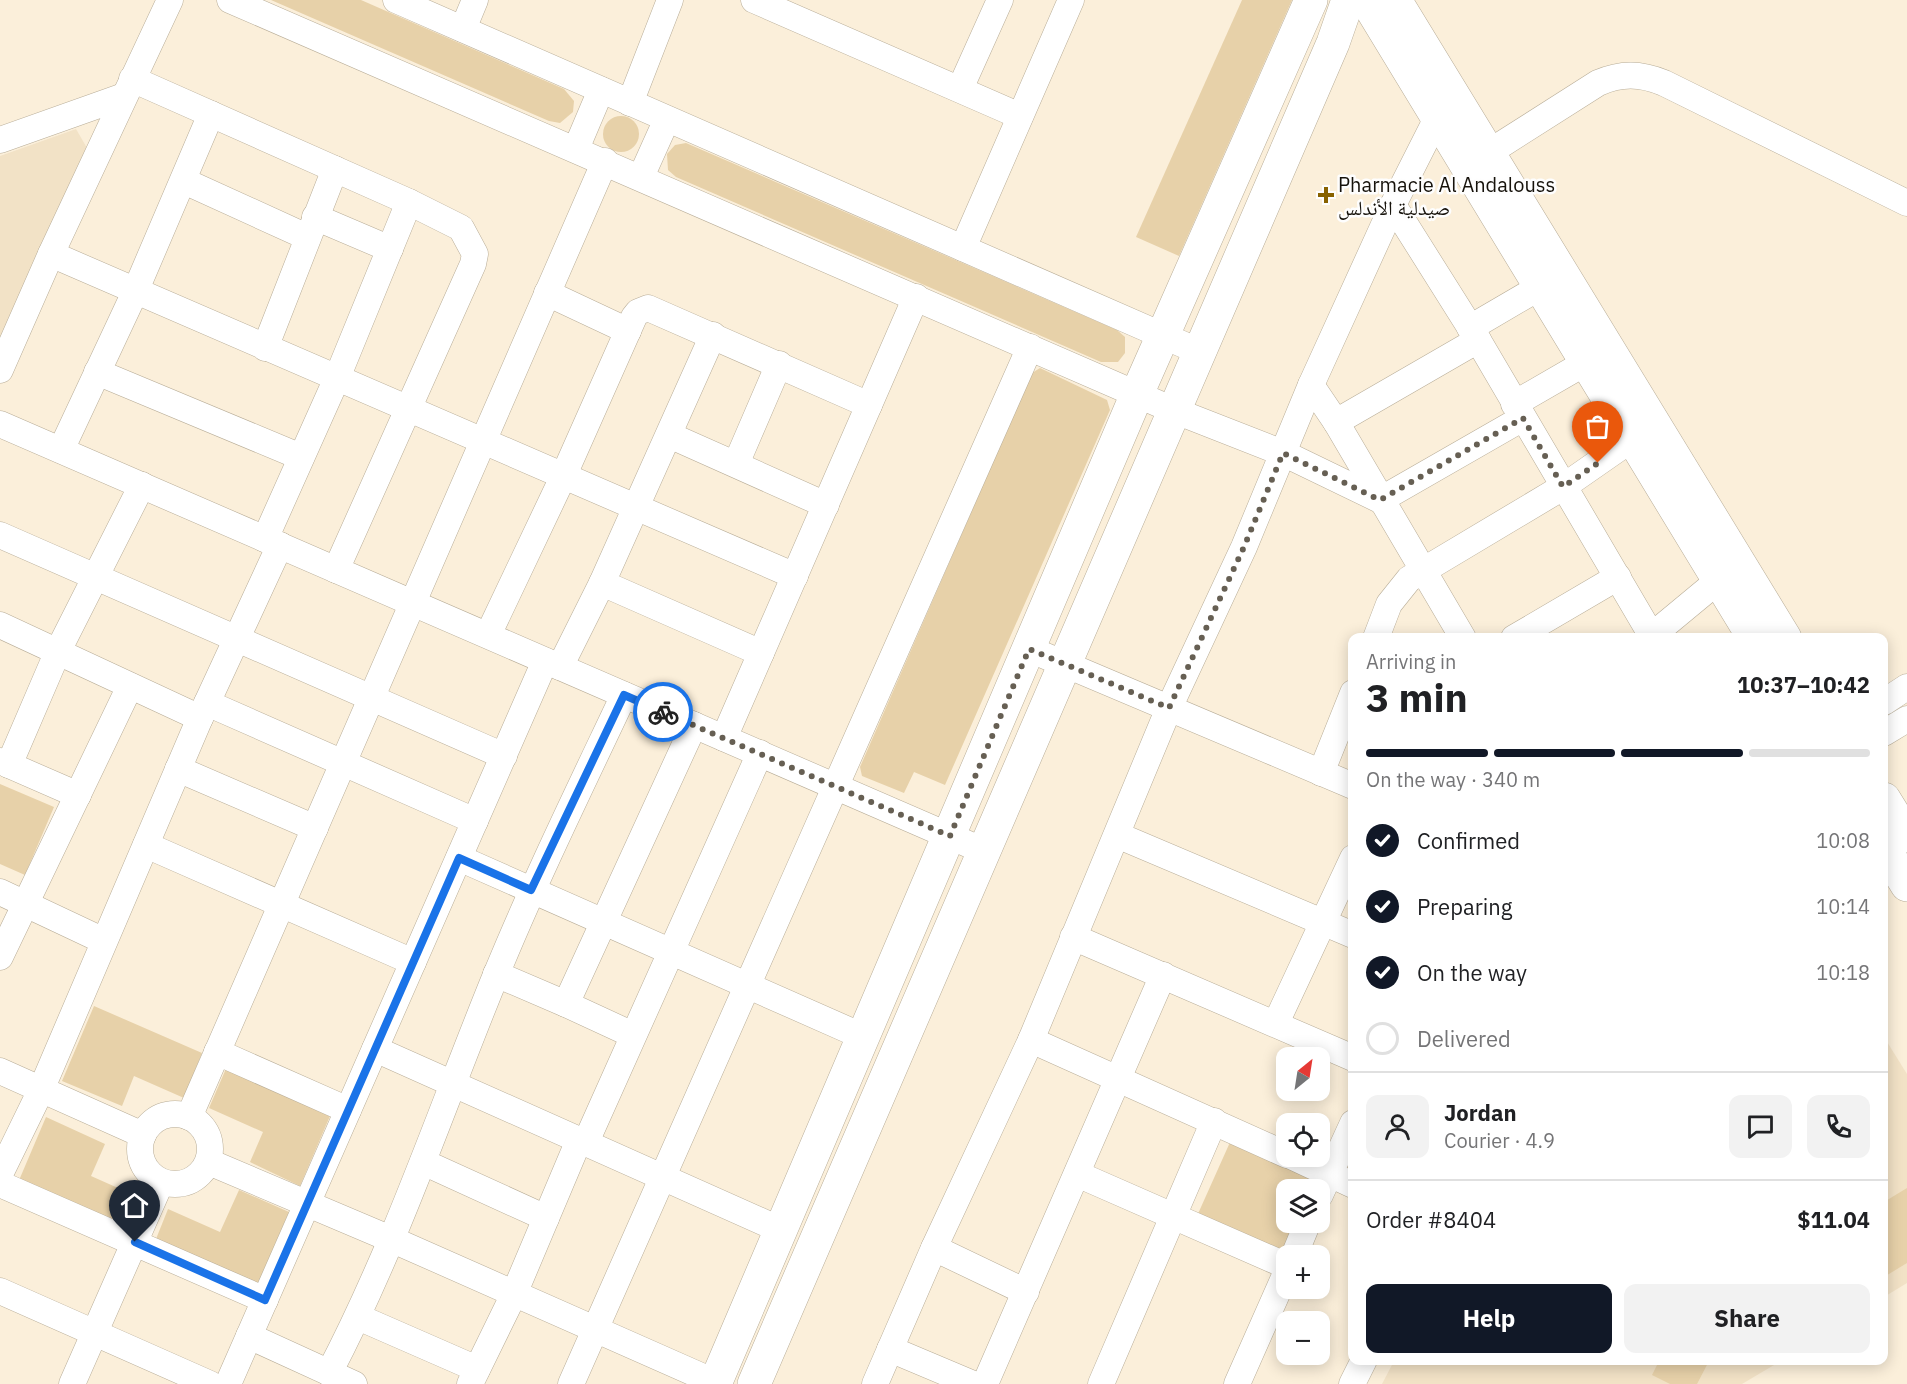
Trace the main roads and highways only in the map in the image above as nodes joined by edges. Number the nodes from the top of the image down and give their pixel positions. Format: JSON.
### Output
{"nodes":[{"id":1,"x":1311,"y":0,"type":"edge"},
{"id":2,"x":1348,"y":0,"type":"edge"},
{"id":3,"x":1366,"y":0,"type":"edge"},
{"id":4,"x":1389,"y":14,"type":"edge"},
{"id":5,"x":1333,"y":43,"type":"junction"},
{"id":6,"x":1751,"y":633,"type":"edge"},
{"id":7,"x":1782,"y":633,"type":"edge"},
{"id":8,"x":1888,"y":805,"type":"edge"},
{"id":9,"x":1907,"y":836,"type":"edge"},
{"id":10,"x":1888,"y":854,"type":"edge"},
{"id":11,"x":1907,"y":885,"type":"edge"},
{"id":12,"x":717,"y":1384,"type":"edge"},
{"id":13,"x":754,"y":1384,"type":"edge"}],
"edges":[{"from":1,"to":12,"type":"main road"},
{"from":2,"to":5,"type":"main road"},
{"from":3,"to":4,"type":"main road"},
{"from":4,"to":5,"type":"main road"},
{"from":4,"to":6,"type":"main road"},
{"from":4,"to":7,"type":"main road"},
{"from":5,"to":13,"type":"main road"},
{"from":8,"to":9,"type":"main road"},
{"from":10,"to":11,"type":"main road"}]}
